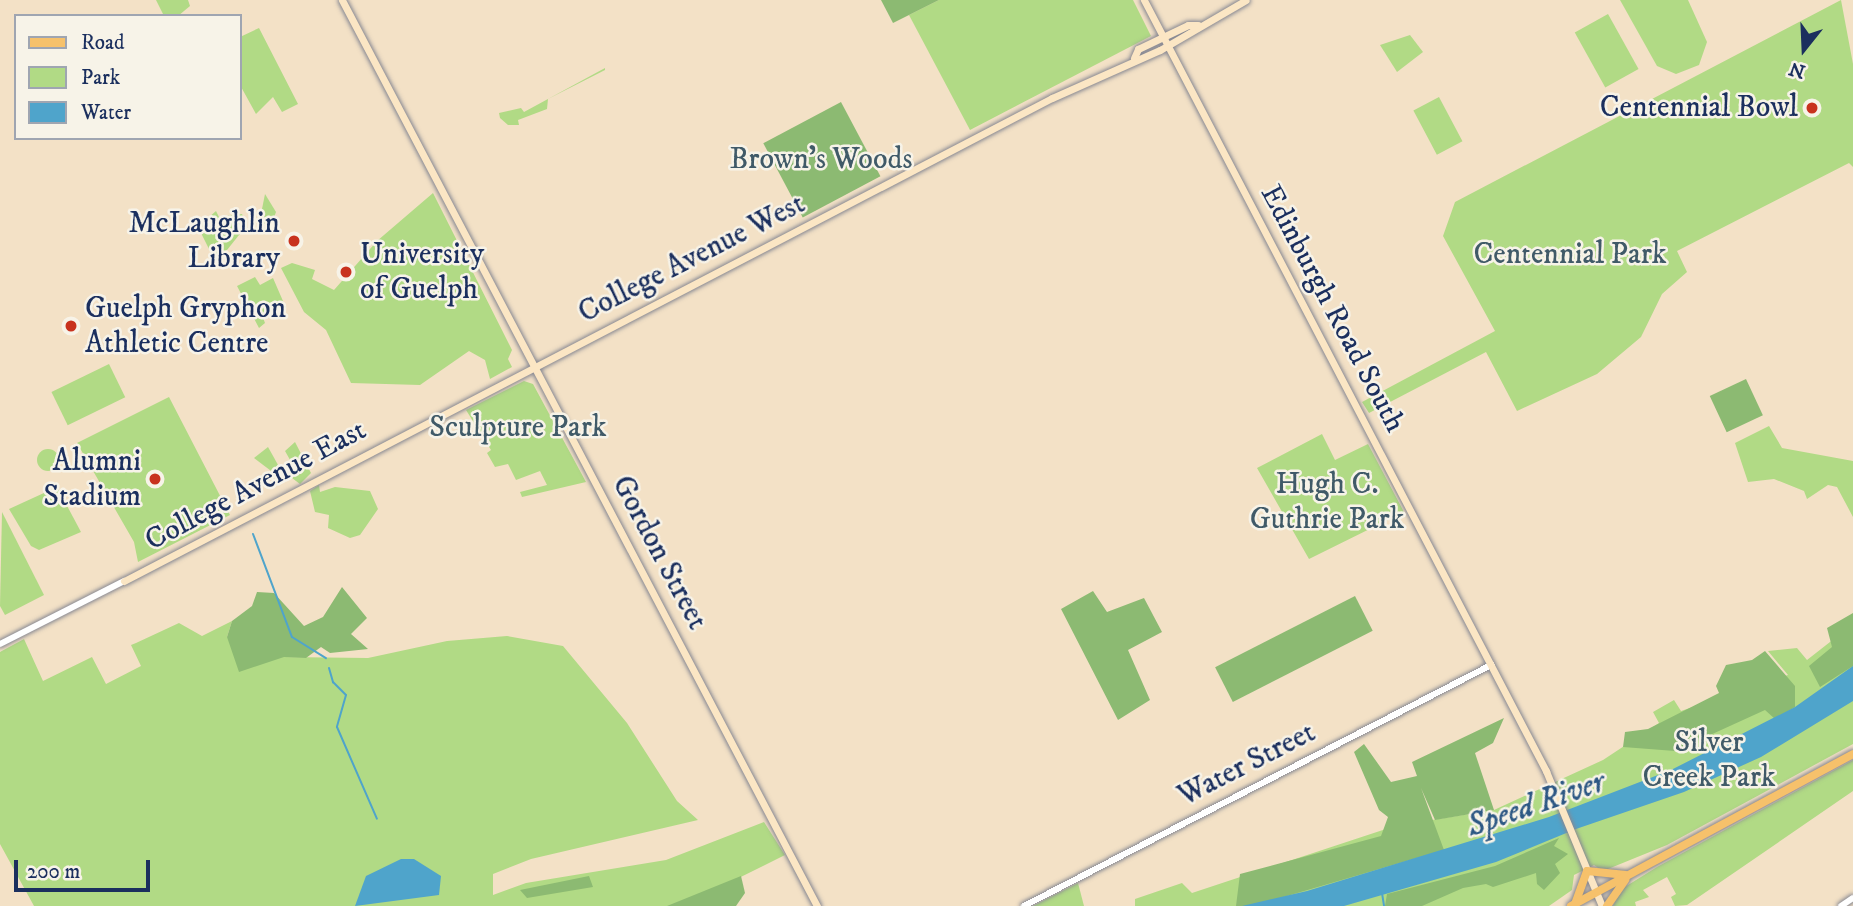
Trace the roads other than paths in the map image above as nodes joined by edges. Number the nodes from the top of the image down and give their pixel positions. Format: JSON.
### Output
{"nodes":[{"id":1,"x":342,"y":0,"type":"edge"},
{"id":2,"x":1144,"y":0,"type":"edge"},
{"id":3,"x":1245,"y":0,"type":"edge"},
{"id":4,"x":1198,"y":25,"type":"junction"},
{"id":5,"x":1163,"y":37,"type":"junction"},
{"id":6,"x":1167,"y":46,"type":"junction"},
{"id":7,"x":1134,"y":58,"type":"junction"},
{"id":8,"x":532,"y":366,"type":"junction"},
{"id":9,"x":124,"y":581,"type":"joint"},
{"id":10,"x":0,"y":644,"type":"edge"},
{"id":11,"x":1491,"y":665,"type":"junction"},
{"id":12,"x":1853,"y":754,"type":"edge"},
{"id":13,"x":1587,"y":872,"type":"junction"},
{"id":14,"x":1629,"y":875,"type":"junction"},
{"id":15,"x":1597,"y":892,"type":"junction"},
{"id":16,"x":1853,"y":898,"type":"edge"},
{"id":17,"x":1573,"y":905,"type":"edge"},
{"id":18,"x":817,"y":906,"type":"edge"},
{"id":19,"x":1024,"y":906,"type":"edge"},
{"id":20,"x":1584,"y":906,"type":"edge"},
{"id":21,"x":1602,"y":906,"type":"edge"},
{"id":22,"x":1607,"y":906,"type":"edge"},
{"id":23,"x":1841,"y":906,"type":"edge"}],
"edges":[{"from":1,"to":8,"type":"main road","name":"Gordon Street"},
{"from":2,"to":5,"type":"main road","name":"Edinburgh Road South"},
{"from":3,"to":4,"type":"main road"},
{"from":4,"to":5,"type":"main road","name":"College Avenue West"},
{"from":4,"to":6,"type":"main road","name":"College Avenue West"},
{"from":5,"to":6,"type":"main road","name":"Edinburgh Road South"},
{"from":5,"to":7,"type":"main road","name":"College Avenue West"},
{"from":6,"to":7,"type":"main road","name":"College Avenue West"},
{"from":6,"to":11,"type":"main road","name":"Edinburgh Road South"},
{"from":7,"to":8,"type":"main road","name":"College Avenue West"},
{"from":8,"to":9,"type":"main road","name":"College Avenue East"},
{"from":8,"to":18,"type":"main road","name":"Gordon Street"},
{"from":9,"to":10,"type":"street","name":"College Avenue East"},
{"from":11,"to":13,"type":"main road","name":"Edinburgh Road South"},
{"from":11,"to":19,"type":"street","name":"Water Street"},
{"from":12,"to":14,"type":"main road"},
{"from":13,"to":14,"type":"main road"},
{"from":13,"to":15,"type":"main road","name":"Edinburgh Road South"},
{"from":13,"to":17,"type":"main road"},
{"from":14,"to":15,"type":"main road"},
{"from":14,"to":22,"type":"main road"},
{"from":15,"to":17,"type":"main road"},
{"from":15,"to":21,"type":"main road","name":"Edinburgh Road South"},
{"from":16,"to":23,"type":"street"},
{"from":17,"to":20,"type":"main road"}]}
